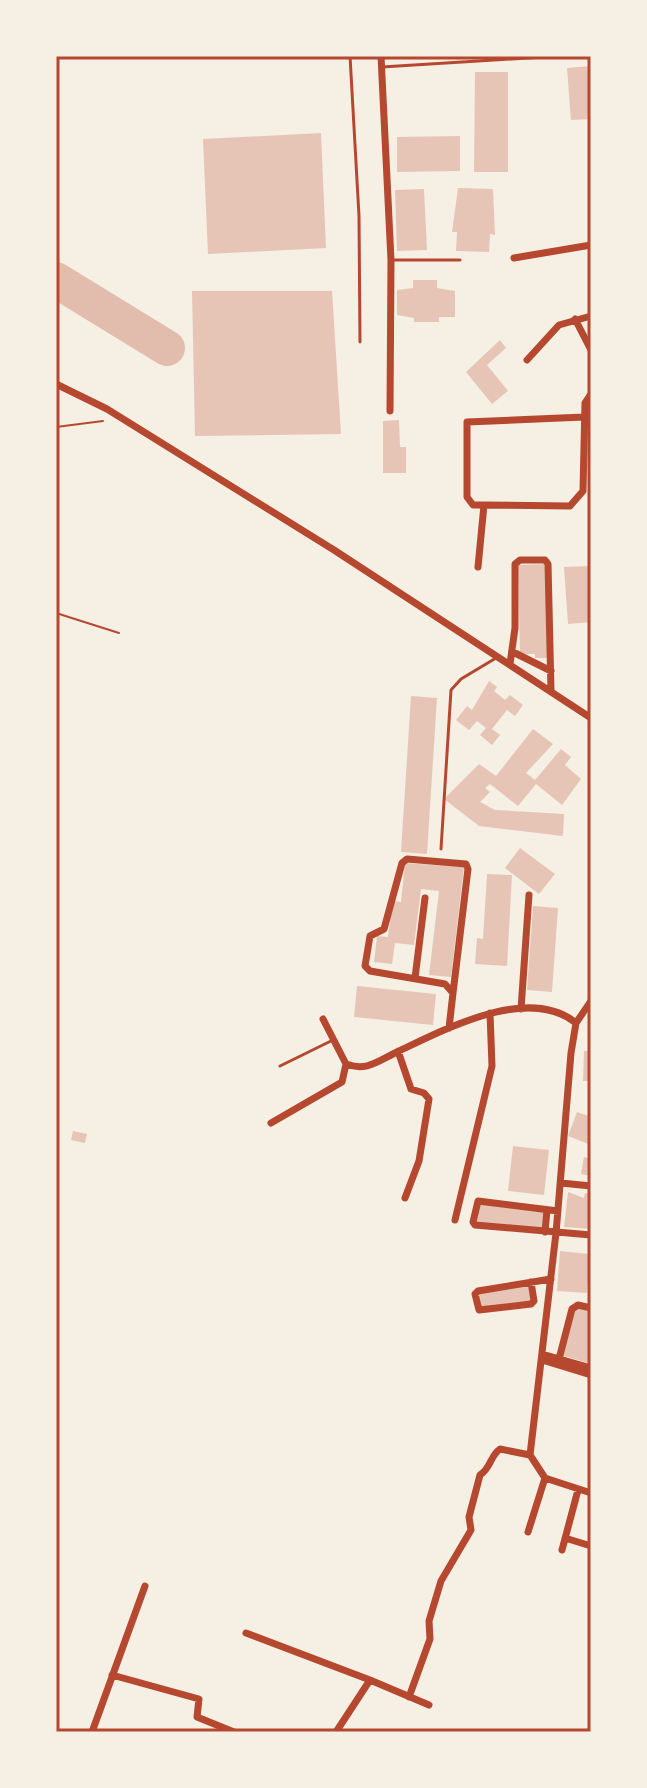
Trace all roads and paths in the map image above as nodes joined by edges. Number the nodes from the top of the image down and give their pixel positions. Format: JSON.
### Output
{"nodes":[{"id":1,"x":350,"y":56,"type":"edge"},
{"id":2,"x":381,"y":56,"type":"edge"},
{"id":3,"x":544,"y":57,"type":"edge"},
{"id":4,"x":382,"y":67,"type":"junction"},
{"id":5,"x":591,"y":245,"type":"edge"},
{"id":6,"x":514,"y":258,"type":"dead end"},
{"id":7,"x":391,"y":260,"type":"junction"},
{"id":8,"x":460,"y":260,"type":"dead end"},
{"id":9,"x":591,"y":316,"type":"edge"},
{"id":10,"x":575,"y":319,"type":"junction"},
{"id":11,"x":360,"y":342,"type":"dead end"},
{"id":12,"x":591,"y":350,"type":"edge"},
{"id":13,"x":527,"y":360,"type":"dead end"},
{"id":14,"x":56,"y":384,"type":"edge"},
{"id":15,"x":591,"y":394,"type":"edge"},
{"id":16,"x":390,"y":411,"type":"dead end"},
{"id":17,"x":584,"y":417,"type":"junction"},
{"id":18,"x":120,"y":418,"type":"junction"},
{"id":19,"x":56,"y":427,"type":"edge"},
{"id":20,"x":484,"y":505,"type":"junction"},
{"id":21,"x":478,"y":567,"type":"dead end"},
{"id":22,"x":56,"y":613,"type":"edge"},
{"id":23,"x":119,"y":633,"type":"dead end"},
{"id":24,"x":517,"y":654,"type":"junction"},
{"id":25,"x":499,"y":656,"type":"junction"},
{"id":26,"x":510,"y":664,"type":"junction"},
{"id":27,"x":520,"y":670,"type":"junction"},
{"id":28,"x":551,"y":671,"type":"junction"},
{"id":29,"x":551,"y":691,"type":"junction"},
{"id":30,"x":591,"y":718,"type":"edge"},
{"id":31,"x":441,"y":849,"type":"dead end"},
{"id":32,"x":529,"y":895,"type":"dead end"},
{"id":33,"x":425,"y":898,"type":"dead end"},
{"id":34,"x":415,"y":978,"type":"junction"},
{"id":35,"x":453,"y":993,"type":"junction"},
{"id":36,"x":591,"y":1001,"type":"edge"},
{"id":37,"x":521,"y":1009,"type":"junction"},
{"id":38,"x":490,"y":1013,"type":"junction"},
{"id":39,"x":323,"y":1019,"type":"dead end"},
{"id":40,"x":576,"y":1023,"type":"junction"},
{"id":41,"x":449,"y":1028,"type":"junction"},
{"id":42,"x":333,"y":1040,"type":"junction"},
{"id":43,"x":398,"y":1051,"type":"junction"},
{"id":44,"x":346,"y":1064,"type":"junction"},
{"id":45,"x":280,"y":1066,"type":"dead end"},
{"id":46,"x":271,"y":1123,"type":"dead end"},
{"id":47,"x":561,"y":1183,"type":"junction"},
{"id":48,"x":591,"y":1186,"type":"edge"},
{"id":49,"x":405,"y":1198,"type":"dead end"},
{"id":50,"x":547,"y":1210,"type":"junction"},
{"id":51,"x":558,"y":1211,"type":"junction"},
{"id":52,"x":455,"y":1220,"type":"dead end"},
{"id":53,"x":545,"y":1232,"type":"junction"},
{"id":54,"x":556,"y":1233,"type":"junction"},
{"id":55,"x":591,"y":1235,"type":"edge"},
{"id":56,"x":551,"y":1279,"type":"junction"},
{"id":57,"x":531,"y":1282,"type":"junction"},
{"id":58,"x":591,"y":1308,"type":"edge"},
{"id":59,"x":542,"y":1357,"type":"junction"},
{"id":60,"x":559,"y":1359,"type":"junction"},
{"id":61,"x":591,"y":1368,"type":"edge"},
{"id":62,"x":591,"y":1375,"type":"edge"},
{"id":63,"x":530,"y":1455,"type":"junction"},
{"id":64,"x":545,"y":1478,"type":"junction"},
{"id":65,"x":578,"y":1490,"type":"junction"},
{"id":66,"x":591,"y":1493,"type":"edge"},
{"id":67,"x":528,"y":1532,"type":"dead end"},
{"id":68,"x":565,"y":1538,"type":"junction"},
{"id":69,"x":591,"y":1546,"type":"edge"},
{"id":70,"x":562,"y":1550,"type":"dead end"},
{"id":71,"x":145,"y":1586,"type":"dead end"},
{"id":72,"x":246,"y":1633,"type":"dead end"},
{"id":73,"x":112,"y":1675,"type":"junction"},
{"id":74,"x":370,"y":1680,"type":"junction"},
{"id":75,"x":409,"y":1697,"type":"junction"},
{"id":76,"x":429,"y":1705,"type":"dead end"},
{"id":77,"x":92,"y":1732,"type":"edge"},
{"id":78,"x":234,"y":1732,"type":"edge"},
{"id":79,"x":336,"y":1732,"type":"edge"}],
"edges":[{"from":1,"to":11,"type":"lane"},
{"from":2,"to":4,"type":"street"},
{"from":3,"to":4,"type":"lane"},
{"from":4,"to":7,"type":"street"},
{"from":5,"to":6,"type":"street"},
{"from":7,"to":8,"type":"lane"},
{"from":7,"to":16,"type":"street"},
{"from":9,"to":10,"type":"street"},
{"from":10,"to":12,"type":"street"},
{"from":10,"to":13,"type":"street"},
{"from":14,"to":18,"type":"street"},
{"from":15,"to":17,"type":"street"},
{"from":17,"to":20,"type":"street"},
{"from":17,"to":20,"type":"street"},
{"from":18,"to":19,"type":"path"},
{"from":18,"to":25,"type":"street"},
{"from":20,"to":21,"type":"street"},
{"from":22,"to":23,"type":"path"},
{"from":24,"to":26,"type":"street"},
{"from":24,"to":27,"type":"street"},
{"from":24,"to":28,"type":"street"},
{"from":24,"to":28,"type":"street"},
{"from":25,"to":26,"type":"street"},
{"from":25,"to":31,"type":"lane"},
{"from":26,"to":27,"type":"street"},
{"from":27,"to":29,"type":"street"},
{"from":28,"to":29,"type":"street"},
{"from":29,"to":30,"type":"street"},
{"from":32,"to":37,"type":"street"},
{"from":33,"to":34,"type":"street"},
{"from":34,"to":35,"type":"street"},
{"from":34,"to":35,"type":"street"},
{"from":35,"to":41,"type":"street"},
{"from":36,"to":40,"type":"street"},
{"from":37,"to":38,"type":"street"},
{"from":37,"to":40,"type":"street"},
{"from":38,"to":41,"type":"street"},
{"from":38,"to":52,"type":"street"},
{"from":39,"to":42,"type":"street"},
{"from":40,"to":47,"type":"street"},
{"from":41,"to":43,"type":"street"},
{"from":42,"to":44,"type":"street"},
{"from":42,"to":45,"type":"lane"},
{"from":43,"to":44,"type":"street"},
{"from":43,"to":49,"type":"street"},
{"from":44,"to":46,"type":"street"},
{"from":47,"to":48,"type":"street"},
{"from":47,"to":51,"type":"street"},
{"from":50,"to":51,"type":"street"},
{"from":50,"to":53,"type":"street"},
{"from":50,"to":53,"type":"street"},
{"from":51,"to":54,"type":"street"},
{"from":53,"to":54,"type":"street"},
{"from":54,"to":55,"type":"street"},
{"from":54,"to":56,"type":"street"},
{"from":56,"to":57,"type":"street"},
{"from":56,"to":59,"type":"street"},
{"from":57,"to":57,"type":"street"},
{"from":58,"to":60,"type":"street"},
{"from":59,"to":60,"type":"street"},
{"from":59,"to":62,"type":"street"},
{"from":59,"to":63,"type":"street"},
{"from":60,"to":61,"type":"street"},
{"from":63,"to":64,"type":"street"},
{"from":63,"to":75,"type":"street"},
{"from":64,"to":65,"type":"street"},
{"from":64,"to":67,"type":"street"},
{"from":65,"to":66,"type":"street"},
{"from":65,"to":68,"type":"street"},
{"from":68,"to":69,"type":"street"},
{"from":68,"to":70,"type":"street"},
{"from":71,"to":73,"type":"street"},
{"from":72,"to":74,"type":"street"},
{"from":73,"to":77,"type":"street"},
{"from":73,"to":78,"type":"street"},
{"from":74,"to":75,"type":"street"},
{"from":74,"to":79,"type":"street"},
{"from":75,"to":76,"type":"street"}]}
